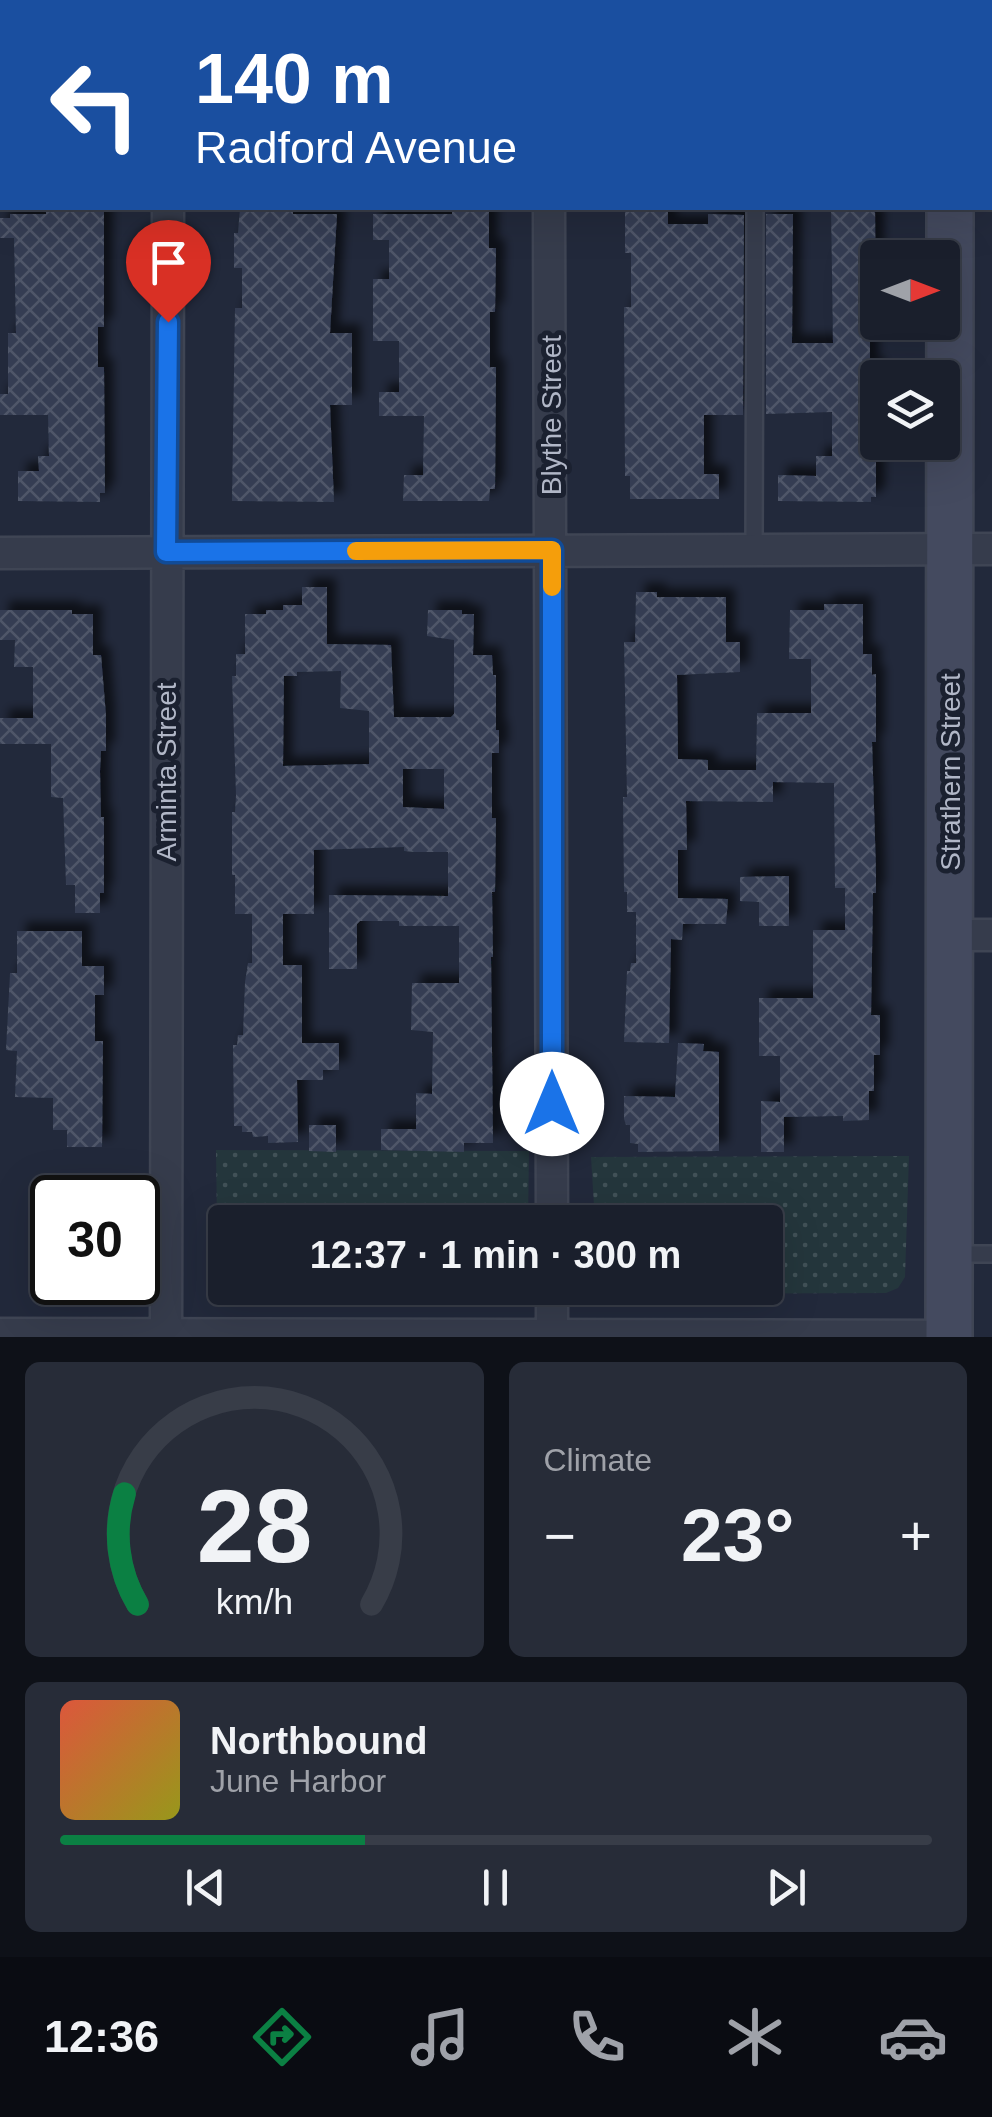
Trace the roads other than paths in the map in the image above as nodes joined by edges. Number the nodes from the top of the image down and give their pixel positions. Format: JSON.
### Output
{"nodes":[{"id":1,"x":168,"y":210,"type":"edge"},
{"id":2,"x":550,"y":210,"type":"edge"},
{"id":3,"x":755,"y":210,"type":"edge"},
{"id":4,"x":950,"y":210,"type":"edge"},
{"id":5,"x":971,"y":549,"type":"edge"},
{"id":6,"x":552,"y":550,"type":"junction"},
{"id":7,"x":166,"y":552,"type":"junction"},
{"id":8,"x":754,"y":552,"type":"junction"},
{"id":9,"x":0,"y":553,"type":"edge"},
{"id":10,"x":971,"y":935,"type":"edge"},
{"id":11,"x":552,"y":1205,"type":"edge"},
{"id":12,"x":971,"y":1254,"type":"edge"},
{"id":13,"x":552,"y":1305,"type":"edge"},
{"id":14,"x":0,"y":1334,"type":"edge"},
{"id":15,"x":166,"y":1336,"type":"edge"},
{"id":16,"x":552,"y":1336,"type":"edge"},
{"id":17,"x":950,"y":1337,"type":"edge"}],
"edges":[{"from":1,"to":7,"type":"street","name":"Arminta Street"},
{"from":2,"to":6,"type":"street","name":"Blythe Street"},
{"from":3,"to":8,"type":"lane"},
{"from":4,"to":5,"type":"main road","name":"Strathern Street"},
{"from":5,"to":8,"type":"street"},
{"from":5,"to":10,"type":"main road","name":"Strathern Street"},
{"from":6,"to":7,"type":"street"},
{"from":6,"to":8,"type":"street"},
{"from":6,"to":11,"type":"street","name":"Blythe Street"},
{"from":7,"to":9,"type":"street"},
{"from":7,"to":15,"type":"street","name":"Arminta Street"},
{"from":10,"to":12,"type":"main road","name":"Strathern Street"},
{"from":12,"to":17,"type":"main road","name":"Strathern Street"},
{"from":13,"to":16,"type":"street"},
{"from":14,"to":15,"type":"street"},
{"from":15,"to":16,"type":"street"},
{"from":16,"to":17,"type":"street"}]}
